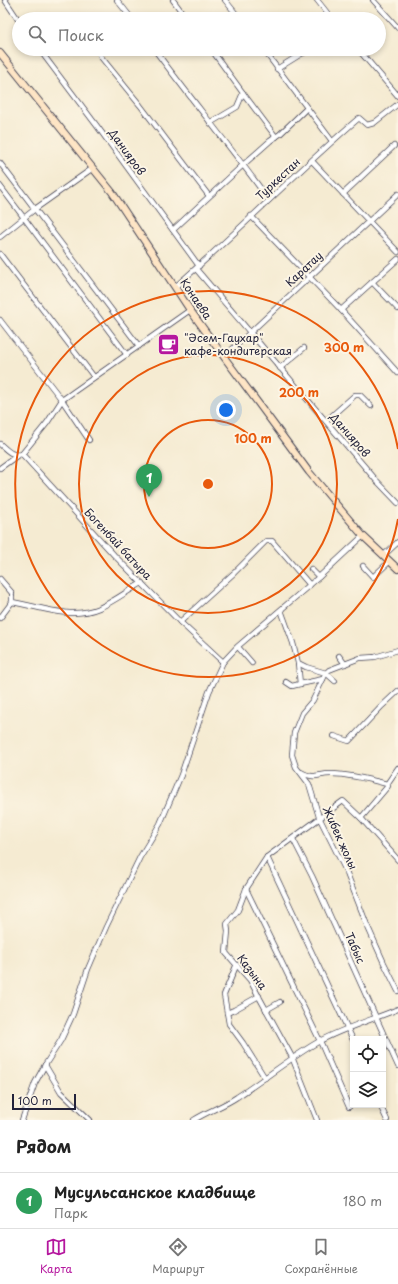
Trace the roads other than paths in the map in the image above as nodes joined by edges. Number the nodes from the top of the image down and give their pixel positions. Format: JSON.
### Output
{"nodes":[{"id":1,"x":5,"y":0,"type":"edge"},
{"id":2,"x":117,"y":0,"type":"edge"},
{"id":3,"x":173,"y":0,"type":"edge"},
{"id":4,"x":225,"y":0,"type":"edge"},
{"id":5,"x":317,"y":0,"type":"edge"},
{"id":6,"x":373,"y":0,"type":"edge"},
{"id":7,"x":13,"y":12,"type":"edge"},
{"id":8,"x":126,"y":12,"type":"edge"},
{"id":9,"x":182,"y":12,"type":"edge"},
{"id":10,"x":234,"y":12,"type":"edge"},
{"id":11,"x":326,"y":12,"type":"edge"},
{"id":12,"x":384,"y":12,"type":"edge"},
{"id":13,"x":386,"y":15,"type":"edge"},
{"id":14,"x":398,"y":28,"type":"edge"},
{"id":15,"x":0,"y":53,"type":"edge"},
{"id":16,"x":44,"y":56,"type":"edge"},
{"id":17,"x":101,"y":56,"type":"edge"},
{"id":18,"x":159,"y":56,"type":"edge"},
{"id":19,"x":216,"y":56,"type":"edge"},
{"id":20,"x":268,"y":56,"type":"edge"},
{"id":21,"x":298,"y":56,"type":"edge"},
{"id":22,"x":364,"y":56,"type":"edge"},
{"id":23,"x":277,"y":69,"type":"junction"},
{"id":24,"x":243,"y":93,"type":"junction"},
{"id":25,"x":398,"y":96,"type":"edge"},
{"id":26,"x":398,"y":104,"type":"edge"},
{"id":27,"x":307,"y":108,"type":"junction"},
{"id":28,"x":210,"y":123,"type":"junction"},
{"id":29,"x":276,"y":137,"type":"junction"},
{"id":30,"x":332,"y":142,"type":"junction"},
{"id":31,"x":394,"y":146,"type":"dead end"},
{"id":32,"x":312,"y":160,"type":"junction"},
{"id":33,"x":0,"y":163,"type":"edge"},
{"id":34,"x":243,"y":165,"type":"junction"},
{"id":35,"x":93,"y":168,"type":"junction"},
{"id":36,"x":0,"y":186,"type":"edge"},
{"id":37,"x":343,"y":194,"type":"junction"},
{"id":38,"x":398,"y":194,"type":"edge"},
{"id":39,"x":210,"y":196,"type":"junction"},
{"id":40,"x":269,"y":200,"type":"junction"},
{"id":41,"x":35,"y":209,"type":"junction"},
{"id":42,"x":251,"y":216,"type":"junction"},
{"id":43,"x":23,"y":218,"type":"junction"},
{"id":44,"x":368,"y":221,"type":"junction"},
{"id":45,"x":173,"y":230,"type":"junction"},
{"id":46,"x":0,"y":237,"type":"edge"},
{"id":47,"x":398,"y":252,"type":"edge"},
{"id":48,"x":0,"y":254,"type":"edge"},
{"id":49,"x":398,"y":259,"type":"edge"},
{"id":50,"x":197,"y":268,"type":"junction"},
{"id":51,"x":309,"y":276,"type":"junction"},
{"id":52,"x":372,"y":282,"type":"junction"},
{"id":53,"x":175,"y":287,"type":"junction"},
{"id":54,"x":398,"y":309,"type":"edge"},
{"id":55,"x":190,"y":310,"type":"junction"},
{"id":56,"x":342,"y":310,"type":"junction"},
{"id":57,"x":0,"y":320,"type":"edge"},
{"id":58,"x":250,"y":332,"type":"junction"},
{"id":59,"x":138,"y":346,"type":"junction"},
{"id":60,"x":304,"y":348,"type":"dead end"},
{"id":61,"x":127,"y":355,"type":"junction"},
{"id":62,"x":224,"y":357,"type":"junction"},
{"id":63,"x":280,"y":368,"type":"junction"},
{"id":64,"x":398,"y":373,"type":"edge"},
{"id":65,"x":94,"y":377,"type":"junction"},
{"id":66,"x":62,"y":400,"type":"junction"},
{"id":67,"x":372,"y":406,"type":"dead end"},
{"id":68,"x":326,"y":421,"type":"junction"},
{"id":69,"x":89,"y":440,"type":"dead end"},
{"id":70,"x":0,"y":444,"type":"edge"},
{"id":71,"x":20,"y":454,"type":"junction"},
{"id":72,"x":0,"y":468,"type":"edge"},
{"id":73,"x":398,"y":503,"type":"edge"},
{"id":74,"x":364,"y":536,"type":"junction"},
{"id":75,"x":398,"y":542,"type":"edge"},
{"id":76,"x":384,"y":555,"type":"junction"},
{"id":77,"x":390,"y":561,"type":"junction"},
{"id":78,"x":363,"y":566,"type":"dead end"},
{"id":79,"x":311,"y":569,"type":"dead end"},
{"id":80,"x":398,"y":569,"type":"edge"},
{"id":81,"x":319,"y":577,"type":"junction"},
{"id":82,"x":0,"y":579,"type":"edge"},
{"id":83,"x":142,"y":583,"type":"junction"},
{"id":84,"x":310,"y":585,"type":"junction"},
{"id":85,"x":12,"y":602,"type":"junction"},
{"id":86,"x":281,"y":610,"type":"junction"},
{"id":87,"x":0,"y":618,"type":"edge"},
{"id":88,"x":180,"y":622,"type":"junction"},
{"id":89,"x":238,"y":647,"type":"junction"},
{"id":90,"x":398,"y":650,"type":"edge"},
{"id":91,"x":339,"y":656,"type":"dead end"},
{"id":92,"x":223,"y":662,"type":"junction"},
{"id":93,"x":252,"y":663,"type":"dead end"},
{"id":94,"x":298,"y":663,"type":"junction"},
{"id":95,"x":345,"y":664,"type":"junction"},
{"id":96,"x":326,"y":673,"type":"junction"},
{"id":97,"x":323,"y":679,"type":"junction"},
{"id":98,"x":335,"y":681,"type":"dead end"},
{"id":99,"x":286,"y":682,"type":"dead end"},
{"id":100,"x":300,"y":684,"type":"junction"},
{"id":101,"x":398,"y":691,"type":"edge"},
{"id":102,"x":334,"y":736,"type":"dead end"},
{"id":103,"x":398,"y":768,"type":"edge"},
{"id":104,"x":299,"y":772,"type":"junction"},
{"id":105,"x":387,"y":784,"type":"junction"},
{"id":106,"x":319,"y":817,"type":"junction"},
{"id":107,"x":361,"y":818,"type":"junction"},
{"id":108,"x":293,"y":839,"type":"junction"},
{"id":109,"x":267,"y":856,"type":"junction"},
{"id":110,"x":398,"y":860,"type":"edge"},
{"id":111,"x":246,"y":889,"type":"junction"},
{"id":112,"x":236,"y":966,"type":"junction"},
{"id":113,"x":398,"y":991,"type":"edge"},
{"id":114,"x":259,"y":996,"type":"junction"},
{"id":115,"x":280,"y":1002,"type":"dead end"},
{"id":116,"x":398,"y":1009,"type":"edge"},
{"id":117,"x":266,"y":1010,"type":"junction"},
{"id":118,"x":227,"y":1013,"type":"junction"},
{"id":119,"x":376,"y":1018,"type":"junction"},
{"id":120,"x":348,"y":1028,"type":"junction"},
{"id":121,"x":351,"y":1036,"type":"edge"},
{"id":122,"x":320,"y":1041,"type":"junction"},
{"id":123,"x":292,"y":1057,"type":"junction"},
{"id":124,"x":45,"y":1065,"type":"junction"},
{"id":125,"x":398,"y":1066,"type":"edge"},
{"id":126,"x":265,"y":1078,"type":"junction"},
{"id":127,"x":349,"y":1107,"type":"dead end"},
{"id":128,"x":381,"y":1108,"type":"edge"},
{"id":129,"x":22,"y":1120,"type":"edge"},
{"id":130,"x":90,"y":1120,"type":"edge"},
{"id":131,"x":194,"y":1120,"type":"edge"},
{"id":132,"x":317,"y":1120,"type":"edge"},
{"id":133,"x":387,"y":1120,"type":"edge"}],
"edges":[{"from":1,"to":7,"type":"street"},
{"from":2,"to":8,"type":"street"},
{"from":3,"to":9,"type":"street"},
{"from":4,"to":10,"type":"street"},
{"from":5,"to":11,"type":"street"},
{"from":6,"to":12,"type":"street"},
{"from":13,"to":14,"type":"street"},
{"from":15,"to":35,"type":"main road","name":"Конаева"},
{"from":16,"to":45,"type":"street","name":"Данияров"},
{"from":17,"to":39,"type":"street"},
{"from":18,"to":28,"type":"street"},
{"from":19,"to":24,"type":"street"},
{"from":20,"to":23,"type":"street"},
{"from":21,"to":23,"type":"street"},
{"from":22,"to":25,"type":"street"},
{"from":23,"to":27,"type":"street"},
{"from":24,"to":28,"type":"street"},
{"from":24,"to":29,"type":"street"},
{"from":26,"to":30,"type":"street","name":"Туркестан"},
{"from":27,"to":29,"type":"street"},
{"from":27,"to":30,"type":"street"},
{"from":28,"to":34,"type":"street"},
{"from":29,"to":34,"type":"street"},
{"from":30,"to":32,"type":"street","name":"Туркестан"},
{"from":31,"to":37,"type":"street"},
{"from":32,"to":37,"type":"street"},
{"from":32,"to":40,"type":"street","name":"Туркестан"},
{"from":33,"to":41,"type":"street"},
{"from":34,"to":39,"type":"street"},
{"from":34,"to":40,"type":"street"},
{"from":35,"to":41,"type":"street"},
{"from":35,"to":53,"type":"main road","name":"Конаева"},
{"from":36,"to":43,"type":"street"},
{"from":37,"to":44,"type":"street"},
{"from":38,"to":44,"type":"street","name":"Каратау"},
{"from":39,"to":45,"type":"street"},
{"from":40,"to":42,"type":"street","name":"Туркестан"},
{"from":41,"to":43,"type":"street"},
{"from":41,"to":59,"type":"street"},
{"from":42,"to":50,"type":"street","name":"Туркестан"},
{"from":42,"to":51,"type":"street"},
{"from":43,"to":46,"type":"street"},
{"from":43,"to":61,"type":"street"},
{"from":44,"to":47,"type":"street"},
{"from":44,"to":51,"type":"street","name":"Каратау"},
{"from":45,"to":50,"type":"street","name":"Данияров"},
{"from":48,"to":65,"type":"street"},
{"from":49,"to":52,"type":"street"},
{"from":50,"to":53,"type":"street","name":"Туркестан"},
{"from":50,"to":58,"type":"street","name":"Данияров"},
{"from":51,"to":56,"type":"street"},
{"from":51,"to":58,"type":"street","name":"Каратау"},
{"from":52,"to":54,"type":"street"},
{"from":52,"to":56,"type":"street"},
{"from":53,"to":55,"type":"main road","name":"Конаева"},
{"from":55,"to":59,"type":"street"},
{"from":55,"to":62,"type":"main road","name":"Конаева"},
{"from":56,"to":64,"type":"street"},
{"from":57,"to":66,"type":"street"},
{"from":58,"to":62,"type":"street","name":"Каратау"},
{"from":58,"to":63,"type":"street","name":"Данияров"},
{"from":59,"to":61,"type":"street"},
{"from":60,"to":63,"type":"street"},
{"from":61,"to":65,"type":"street"},
{"from":62,"to":74,"type":"main road","name":"Конаева"},
{"from":63,"to":68,"type":"street","name":"Данияров"},
{"from":65,"to":66,"type":"street"},
{"from":66,"to":69,"type":"street"},
{"from":66,"to":71,"type":"street"},
{"from":67,"to":68,"type":"street"},
{"from":68,"to":73,"type":"street","name":"Данияров"},
{"from":70,"to":71,"type":"street","name":"Богенбай батыра"},
{"from":71,"to":72,"type":"street"},
{"from":71,"to":83,"type":"street","name":"Богенбай батыра"},
{"from":74,"to":76,"type":"main road","name":"Конаева"},
{"from":74,"to":81,"type":"street"},
{"from":75,"to":76,"type":"street"},
{"from":76,"to":77,"type":"main road","name":"Конаева"},
{"from":77,"to":78,"type":"street"},
{"from":77,"to":80,"type":"main road","name":"Конаева"},
{"from":79,"to":81,"type":"street"},
{"from":81,"to":84,"type":"street"},
{"from":82,"to":85,"type":"street"},
{"from":83,"to":85,"type":"street"},
{"from":83,"to":88,"type":"street","name":"Богенбай батыра"},
{"from":84,"to":86,"type":"street"},
{"from":84,"to":88,"type":"street"},
{"from":85,"to":87,"type":"street"},
{"from":86,"to":89,"type":"street"},
{"from":86,"to":94,"type":"street"},
{"from":88,"to":92,"type":"street","name":"Богенбай батыра"},
{"from":89,"to":92,"type":"street"},
{"from":89,"to":93,"type":"street"},
{"from":90,"to":95,"type":"street"},
{"from":91,"to":95,"type":"street"},
{"from":92,"to":124,"type":"street"},
{"from":94,"to":96,"type":"street"},
{"from":94,"to":100,"type":"street"},
{"from":95,"to":96,"type":"street"},
{"from":96,"to":97,"type":"street","name":"Жибек жолы"},
{"from":96,"to":98,"type":"street"},
{"from":97,"to":100,"type":"street"},
{"from":97,"to":104,"type":"street","name":"Жибек жолы"},
{"from":99,"to":100,"type":"street"},
{"from":101,"to":102,"type":"street"},
{"from":103,"to":105,"type":"street"},
{"from":104,"to":105,"type":"street"},
{"from":104,"to":106,"type":"street","name":"Жибек жолы"},
{"from":105,"to":107,"type":"street"},
{"from":106,"to":107,"type":"street","name":"Казына"},
{"from":106,"to":108,"type":"street","name":"Казына"},
{"from":106,"to":113,"type":"street","name":"Жибек жолы"},
{"from":107,"to":110,"type":"street"},
{"from":108,"to":109,"type":"street","name":"Казына"},
{"from":108,"to":119,"type":"street","name":"Табыс"},
{"from":109,"to":111,"type":"street","name":"Казына"},
{"from":109,"to":120,"type":"street"},
{"from":111,"to":112,"type":"street","name":"Казына"},
{"from":111,"to":122,"type":"street"},
{"from":112,"to":114,"type":"street","name":"Казына"},
{"from":112,"to":118,"type":"street"},
{"from":114,"to":117,"type":"street","name":"Казына"},
{"from":114,"to":118,"type":"street"},
{"from":115,"to":117,"type":"street"},
{"from":116,"to":119,"type":"street"},
{"from":117,"to":123,"type":"street","name":"Казына"},
{"from":118,"to":126,"type":"street"},
{"from":119,"to":120,"type":"street"},
{"from":119,"to":125,"type":"street","name":"Табыс"},
{"from":120,"to":121,"type":"street"},
{"from":120,"to":122,"type":"street"},
{"from":122,"to":123,"type":"street"},
{"from":122,"to":127,"type":"street"},
{"from":123,"to":126,"type":"street"},
{"from":123,"to":132,"type":"street","name":"Казына"},
{"from":124,"to":129,"type":"street"},
{"from":124,"to":130,"type":"street"},
{"from":126,"to":131,"type":"street"},
{"from":128,"to":133,"type":"street"}]}
